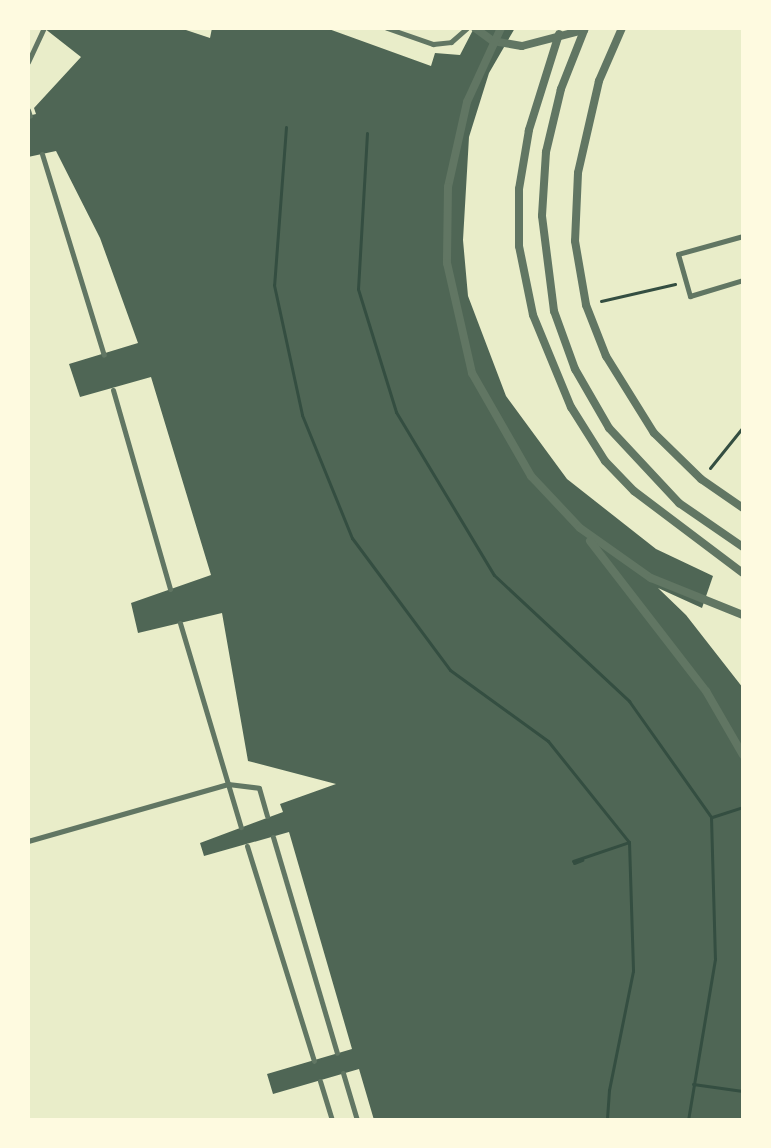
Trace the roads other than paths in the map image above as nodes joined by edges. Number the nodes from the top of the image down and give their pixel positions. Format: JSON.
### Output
{"nodes":[{"id":1,"x":44,"y":28,"type":"edge"},
{"id":2,"x":387,"y":28,"type":"edge"},
{"id":3,"x":467,"y":28,"type":"edge"},
{"id":4,"x":475,"y":28,"type":"edge"},
{"id":5,"x":501,"y":28,"type":"edge"},
{"id":6,"x":622,"y":28,"type":"edge"},
{"id":7,"x":585,"y":29,"type":"edge"},
{"id":8,"x":559,"y":34,"type":"junction"},
{"id":9,"x":28,"y":62,"type":"edge"},
{"id":10,"x":42,"y":154,"type":"dead end"},
{"id":11,"x":743,"y":236,"type":"edge"},
{"id":12,"x":743,"y":280,"type":"edge"},
{"id":13,"x":104,"y":355,"type":"dead end"},
{"id":14,"x":113,"y":390,"type":"dead end"},
{"id":15,"x":590,"y":399,"type":"junction"},
{"id":16,"x":571,"y":407,"type":"junction"},
{"id":17,"x":743,"y":508,"type":"edge"},
{"id":18,"x":580,"y":528,"type":"junction"},
{"id":19,"x":714,"y":529,"type":"junction"},
{"id":20,"x":705,"y":542,"type":"junction"},
{"id":21,"x":743,"y":547,"type":"edge"},
{"id":22,"x":743,"y":573,"type":"edge"},
{"id":23,"x":170,"y":589,"type":"dead end"},
{"id":24,"x":743,"y":615,"type":"edge"},
{"id":25,"x":180,"y":623,"type":"dead end"},
{"id":26,"x":743,"y":755,"type":"edge"},
{"id":27,"x":228,"y":784,"type":"junction"},
{"id":28,"x":267,"y":816,"type":"dead end"},
{"id":29,"x":241,"y":827,"type":"dead end"},
{"id":30,"x":273,"y":837,"type":"dead end"},
{"id":31,"x":28,"y":841,"type":"edge"},
{"id":32,"x":247,"y":846,"type":"dead end"},
{"id":33,"x":337,"y":1053,"type":"dead end"},
{"id":34,"x":314,"y":1061,"type":"dead end"},
{"id":35,"x":343,"y":1073,"type":"dead end"},
{"id":36,"x":320,"y":1081,"type":"dead end"},
{"id":37,"x":332,"y":1120,"type":"edge"},
{"id":38,"x":357,"y":1120,"type":"edge"}],
"edges":[{"from":1,"to":9,"type":"lane"},
{"from":2,"to":3,"type":"lane"},
{"from":4,"to":8,"type":"street"},
{"from":5,"to":18,"type":"street"},
{"from":6,"to":17,"type":"street"},
{"from":7,"to":8,"type":"street"},
{"from":7,"to":15,"type":"street"},
{"from":8,"to":16,"type":"street"},
{"from":10,"to":13,"type":"lane"},
{"from":11,"to":12,"type":"lane"},
{"from":14,"to":23,"type":"lane"},
{"from":15,"to":16,"type":"street"},
{"from":15,"to":19,"type":"street"},
{"from":16,"to":20,"type":"street"},
{"from":18,"to":24,"type":"street"},
{"from":18,"to":26,"type":"street"},
{"from":19,"to":20,"type":"street"},
{"from":19,"to":21,"type":"street"},
{"from":20,"to":22,"type":"street"},
{"from":25,"to":27,"type":"lane"},
{"from":27,"to":28,"type":"lane"},
{"from":27,"to":29,"type":"lane"},
{"from":27,"to":31,"type":"lane"},
{"from":30,"to":33,"type":"lane"},
{"from":32,"to":34,"type":"lane"},
{"from":35,"to":38,"type":"lane"},
{"from":36,"to":37,"type":"lane"}]}
